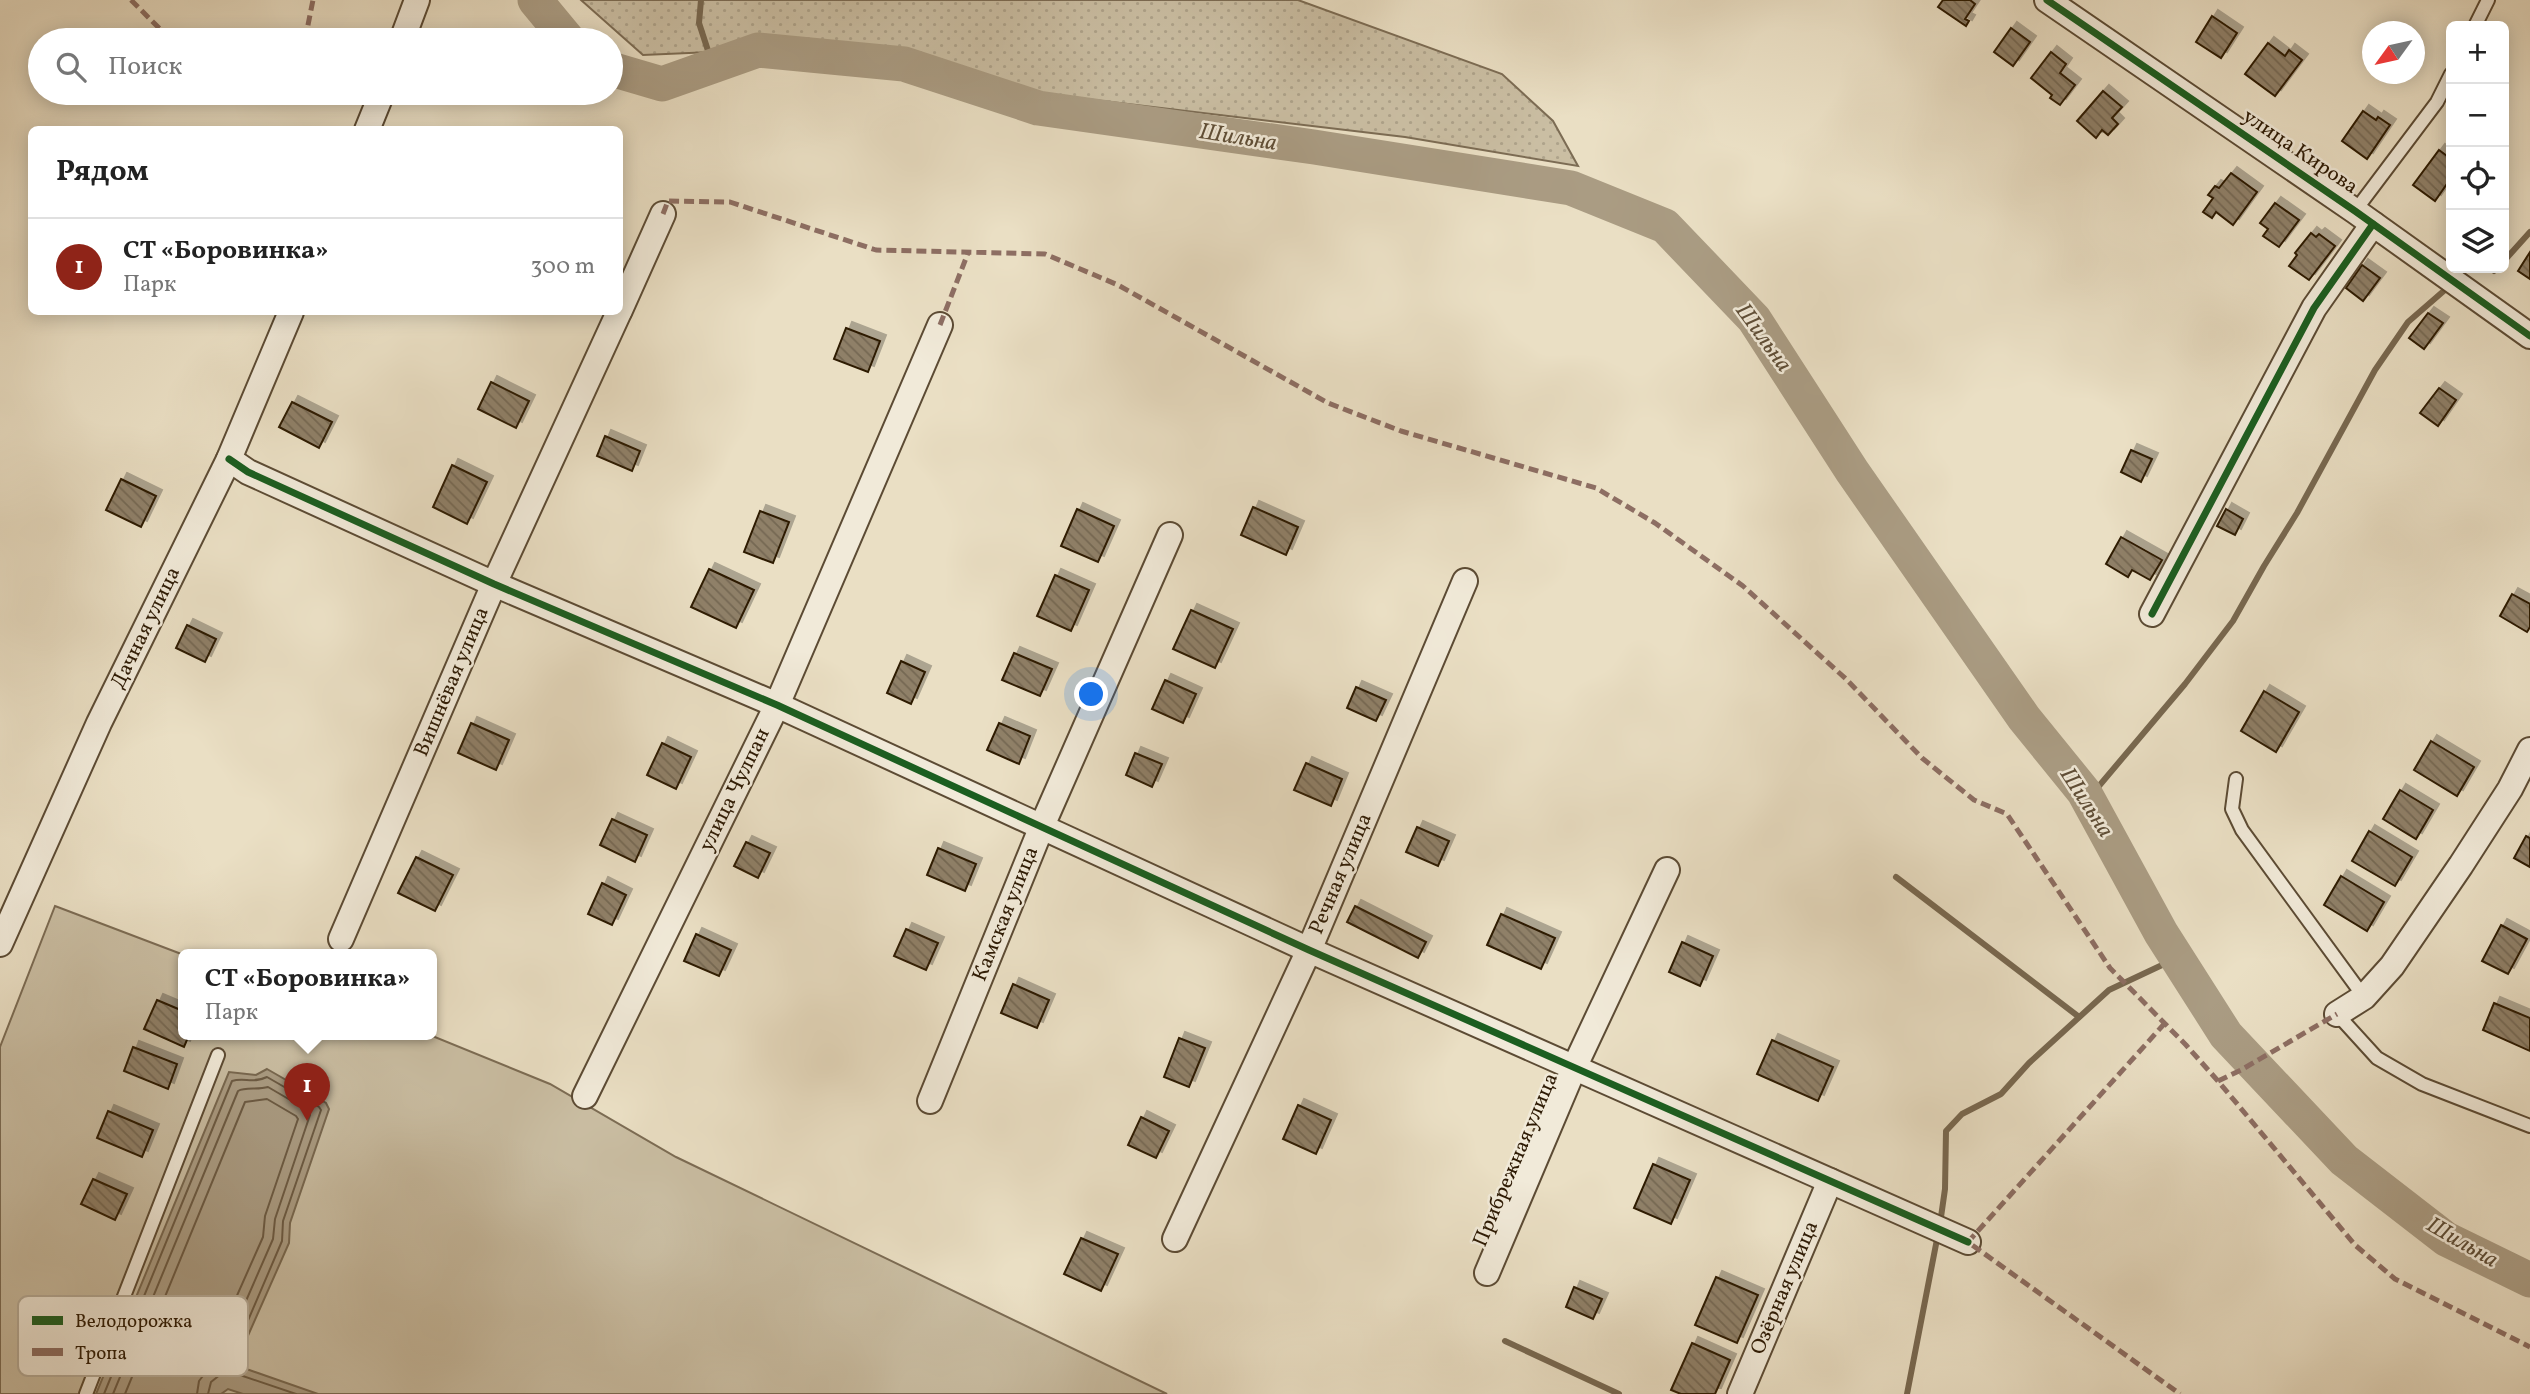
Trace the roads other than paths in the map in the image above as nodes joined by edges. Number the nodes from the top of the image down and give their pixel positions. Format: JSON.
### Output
{"nodes":[{"id":1,"x":417,"y":0,"type":"edge"},
{"id":2,"x":2048,"y":0,"type":"edge"},
{"id":3,"x":2488,"y":0,"type":"edge"},
{"id":4,"x":2478,"y":21,"type":"edge"},
{"id":5,"x":406,"y":28,"type":"edge"},
{"id":6,"x":2446,"y":84,"type":"edge"},
{"id":7,"x":377,"y":105,"type":"edge"},
{"id":8,"x":369,"y":126,"type":"edge"},
{"id":9,"x":663,"y":214,"type":"dead end"},
{"id":10,"x":2364,"y":217,"type":"junction"},
{"id":11,"x":623,"y":302,"type":"edge"},
{"id":12,"x":290,"y":315,"type":"edge"},
{"id":13,"x":617,"y":315,"type":"edge"},
{"id":14,"x":940,"y":325,"type":"dead end"},
{"id":15,"x":2530,"y":336,"type":"edge"},
{"id":16,"x":229,"y":459,"type":"junction"},
{"id":17,"x":1170,"y":536,"type":"dead end"},
{"id":18,"x":1465,"y":581,"type":"dead end"},
{"id":19,"x":494,"y":584,"type":"junction"},
{"id":20,"x":2152,"y":614,"type":"dead end"},
{"id":21,"x":777,"y":705,"type":"junction"},
{"id":22,"x":2530,"y":750,"type":"edge"},
{"id":23,"x":2236,"y":779,"type":"dead end"},
{"id":24,"x":1042,"y":826,"type":"junction"},
{"id":25,"x":1667,"y":870,"type":"dead end"},
{"id":26,"x":341,"y":939,"type":"dead end"},
{"id":27,"x":0,"y":944,"type":"edge"},
{"id":28,"x":1309,"y":950,"type":"junction"},
{"id":29,"x":2364,"y":997,"type":"junction"},
{"id":30,"x":2337,"y":1014,"type":"joint"},
{"id":31,"x":218,"y":1055,"type":"dead end"},
{"id":32,"x":1574,"y":1068,"type":"junction"},
{"id":33,"x":585,"y":1096,"type":"dead end"},
{"id":34,"x":930,"y":1101,"type":"dead end"},
{"id":35,"x":2530,"y":1126,"type":"edge"},
{"id":36,"x":1830,"y":1181,"type":"junction"},
{"id":37,"x":1175,"y":1239,"type":"dead end"},
{"id":38,"x":1968,"y":1242,"type":"dead end"},
{"id":39,"x":1487,"y":1273,"type":"dead end"},
{"id":40,"x":124,"y":1296,"type":"edge"},
{"id":41,"x":93,"y":1376,"type":"edge"},
{"id":42,"x":86,"y":1394,"type":"edge"},
{"id":43,"x":1740,"y":1394,"type":"edge"}],
"edges":[{"from":1,"to":5,"type":"street"},
{"from":2,"to":10,"type":"street","name":"улица Кирова"},
{"from":3,"to":4,"type":"lane"},
{"from":6,"to":10,"type":"lane"},
{"from":7,"to":8,"type":"street"},
{"from":9,"to":11,"type":"street","name":"Вишнёвая улица"},
{"from":10,"to":15,"type":"street","name":"улица Кирова"},
{"from":10,"to":20,"type":"street"},
{"from":12,"to":16,"type":"street","name":"Дачная улица"},
{"from":13,"to":19,"type":"street","name":"Вишнёвая улица"},
{"from":14,"to":21,"type":"street","name":"улица Чулпан"},
{"from":16,"to":19,"type":"street"},
{"from":16,"to":27,"type":"street","name":"Дачная улица"},
{"from":17,"to":24,"type":"street","name":"Камская улица"},
{"from":18,"to":28,"type":"street","name":"Речная улица"},
{"from":19,"to":21,"type":"street"},
{"from":19,"to":26,"type":"street","name":"Вишнёвая улица"},
{"from":21,"to":24,"type":"street"},
{"from":21,"to":33,"type":"street","name":"улица Чулпан"},
{"from":22,"to":29,"type":"street"},
{"from":23,"to":29,"type":"lane"},
{"from":24,"to":28,"type":"street"},
{"from":24,"to":34,"type":"street","name":"Камская улица"},
{"from":25,"to":32,"type":"street","name":"Прибрежная улица"},
{"from":28,"to":32,"type":"street"},
{"from":28,"to":37,"type":"street","name":"Речная улица"},
{"from":29,"to":30,"type":"street"},
{"from":30,"to":35,"type":"lane"},
{"from":31,"to":40,"type":"lane"},
{"from":32,"to":36,"type":"street"},
{"from":32,"to":39,"type":"street","name":"Прибрежная улица"},
{"from":36,"to":38,"type":"street"},
{"from":36,"to":43,"type":"street","name":"Озёрная улица"},
{"from":41,"to":42,"type":"lane"}]}
